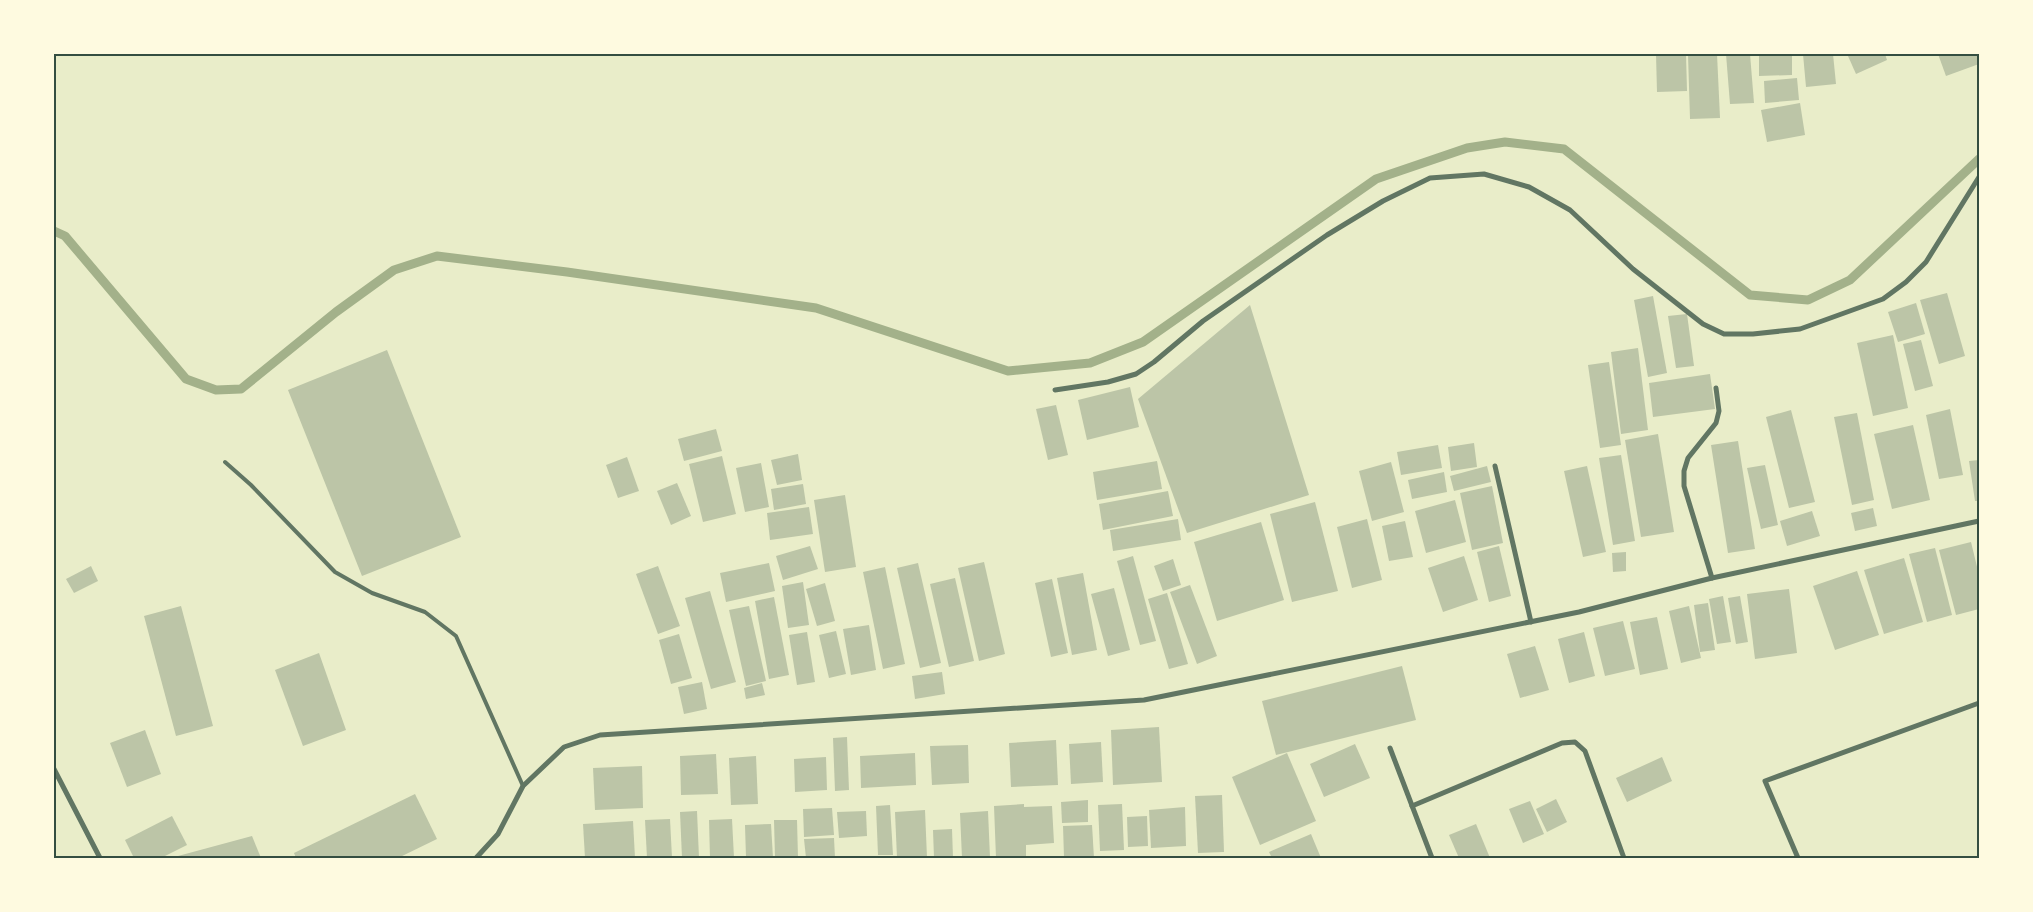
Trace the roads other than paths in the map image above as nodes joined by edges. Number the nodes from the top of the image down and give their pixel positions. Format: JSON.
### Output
{"nodes":[{"id":1,"x":1979,"y":177,"type":"edge"},
{"id":2,"x":1716,"y":388,"type":"dead end"},
{"id":3,"x":1055,"y":390,"type":"dead end"},
{"id":4,"x":225,"y":462,"type":"dead end"},
{"id":5,"x":1495,"y":466,"type":"dead end"},
{"id":6,"x":1979,"y":521,"type":"edge"},
{"id":7,"x":1712,"y":578,"type":"junction"},
{"id":8,"x":1531,"y":622,"type":"junction"},
{"id":9,"x":1979,"y":703,"type":"edge"},
{"id":10,"x":1390,"y":748,"type":"dead end"},
{"id":11,"x":54,"y":769,"type":"edge"},
{"id":12,"x":523,"y":786,"type":"junction"},
{"id":13,"x":1412,"y":806,"type":"junction"},
{"id":14,"x":100,"y":858,"type":"edge"},
{"id":15,"x":476,"y":858,"type":"edge"},
{"id":16,"x":1432,"y":858,"type":"edge"},
{"id":17,"x":1624,"y":858,"type":"edge"},
{"id":18,"x":1798,"y":858,"type":"edge"}],
"edges":[{"from":1,"to":3,"type":"street"},
{"from":2,"to":7,"type":"street"},
{"from":4,"to":12,"type":"lane"},
{"from":5,"to":8,"type":"street"},
{"from":6,"to":7,"type":"street"},
{"from":7,"to":8,"type":"street"},
{"from":8,"to":12,"type":"street"},
{"from":9,"to":18,"type":"street"},
{"from":10,"to":13,"type":"street"},
{"from":11,"to":14,"type":"street"},
{"from":12,"to":15,"type":"street"},
{"from":13,"to":16,"type":"street"},
{"from":13,"to":17,"type":"street"}]}
